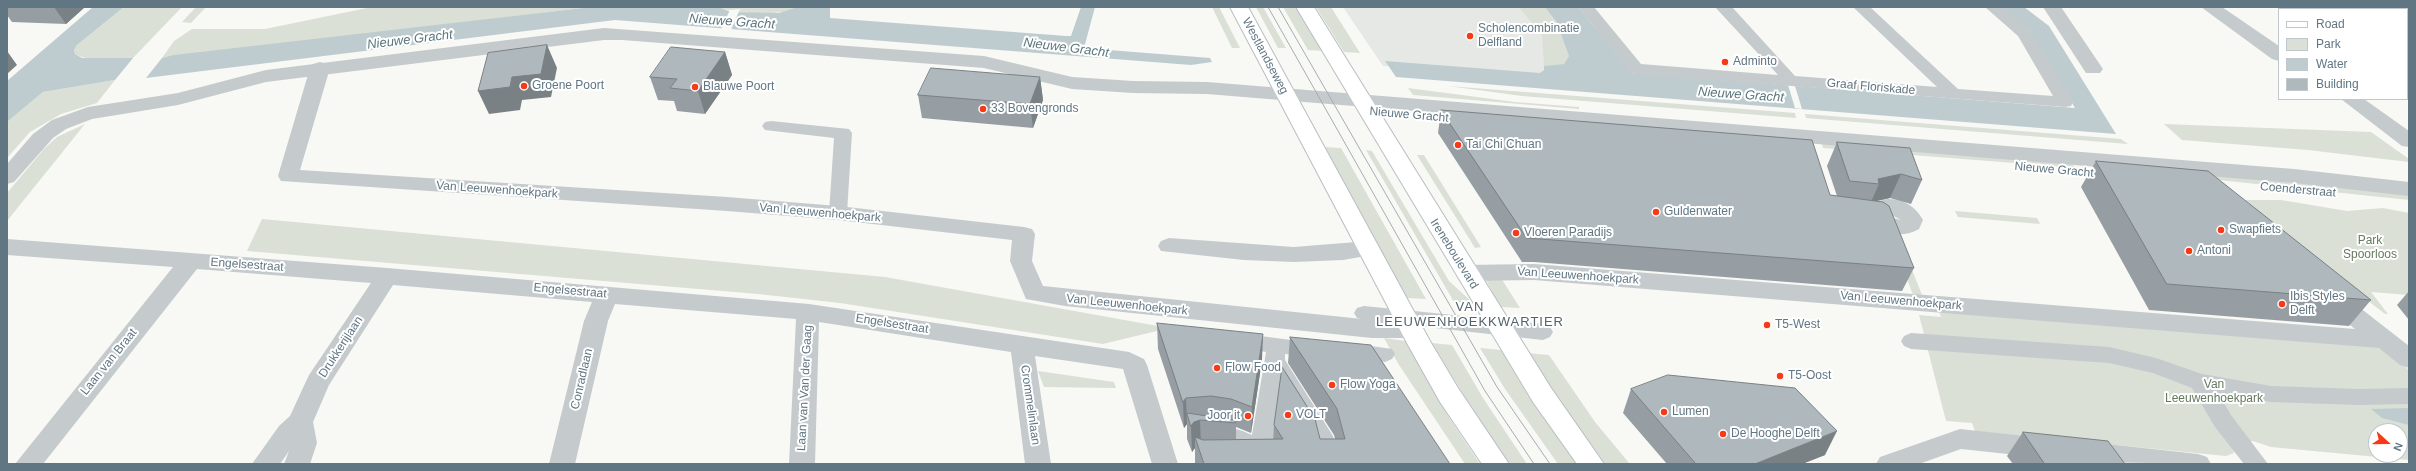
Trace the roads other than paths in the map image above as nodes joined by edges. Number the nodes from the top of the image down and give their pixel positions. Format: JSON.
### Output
{"nodes":[{"id":1,"x":1239,"y":7,"type":"edge"},
{"id":2,"x":1305,"y":7,"type":"edge"},
{"id":3,"x":1586,"y":7,"type":"edge"},
{"id":4,"x":1723,"y":7,"type":"edge"},
{"id":5,"x":1861,"y":7,"type":"edge"},
{"id":6,"x":1993,"y":7,"type":"edge"},
{"id":7,"x":2052,"y":7,"type":"edge"},
{"id":8,"x":2210,"y":7,"type":"edge"},
{"id":9,"x":2278,"y":54,"type":"edge"},
{"id":10,"x":320,"y":68,"type":"junction"},
{"id":11,"x":2093,"y":69,"type":"dead end"},
{"id":12,"x":1788,"y":80,"type":"junction"},
{"id":13,"x":1954,"y":94,"type":"junction"},
{"id":14,"x":1289,"y":100,"type":"junction"},
{"id":15,"x":2352,"y":100,"type":"edge"},
{"id":16,"x":1366,"y":106,"type":"junction"},
{"id":17,"x":771,"y":126,"type":"dead end"},
{"id":18,"x":2409,"y":141,"type":"edge"},
{"id":19,"x":7,"y":177,"type":"edge"},
{"id":20,"x":2191,"y":179,"type":"junction"},
{"id":21,"x":2409,"y":189,"type":"edge"},
{"id":22,"x":2409,"y":202,"type":"edge"},
{"id":23,"x":838,"y":213,"type":"junction"},
{"id":24,"x":1858,"y":216,"type":"edge"},
{"id":25,"x":1879,"y":217,"type":"edge"},
{"id":26,"x":1169,"y":246,"type":"dead end"},
{"id":27,"x":7,"y":247,"type":"edge"},
{"id":28,"x":1369,"y":249,"type":"junction"},
{"id":29,"x":191,"y":261,"type":"junction"},
{"id":30,"x":1466,"y":273,"type":"junction"},
{"id":31,"x":387,"y":276,"type":"junction"},
{"id":32,"x":2318,"y":286,"type":"edge"},
{"id":33,"x":607,"y":294,"type":"junction"},
{"id":34,"x":809,"y":312,"type":"junction"},
{"id":35,"x":1364,"y":313,"type":"dead end"},
{"id":36,"x":1409,"y":323,"type":"junction"},
{"id":37,"x":1500,"y":327,"type":"junction"},
{"id":38,"x":1543,"y":332,"type":"dead end"},
{"id":39,"x":1220,"y":340,"type":"edge"},
{"id":40,"x":2384,"y":340,"type":"junction"},
{"id":41,"x":1911,"y":341,"type":"dead end"},
{"id":42,"x":1022,"y":346,"type":"junction"},
{"id":43,"x":1275,"y":353,"type":"junction"},
{"id":44,"x":1384,"y":354,"type":"dead end"},
{"id":45,"x":2409,"y":359,"type":"edge"},
{"id":46,"x":2200,"y":382,"type":"junction"},
{"id":47,"x":2409,"y":396,"type":"edge"},
{"id":48,"x":300,"y":422,"type":"junction"},
{"id":49,"x":1194,"y":431,"type":"edge"},
{"id":50,"x":1265,"y":458,"type":"edge"},
{"id":51,"x":1234,"y":460,"type":"edge"},
{"id":52,"x":28,"y":464,"type":"edge"},
{"id":53,"x":265,"y":464,"type":"edge"},
{"id":54,"x":297,"y":464,"type":"edge"},
{"id":55,"x":562,"y":464,"type":"edge"},
{"id":56,"x":802,"y":464,"type":"edge"},
{"id":57,"x":1038,"y":464,"type":"edge"},
{"id":58,"x":1165,"y":464,"type":"edge"},
{"id":59,"x":1330,"y":464,"type":"edge"},
{"id":60,"x":1496,"y":464,"type":"edge"},
{"id":61,"x":1591,"y":464,"type":"edge"},
{"id":62,"x":1889,"y":464,"type":"edge"},
{"id":63,"x":2198,"y":464,"type":"edge"},
{"id":64,"x":2257,"y":464,"type":"edge"}],
"edges":[{"from":1,"to":14,"type":"main road","name":"Westlandseweg"},
{"from":2,"to":16,"type":"main road"},
{"from":3,"to":12,"type":"street","name":"Graaf Floriskade"},
{"from":4,"to":12,"type":"street"},
{"from":5,"to":13,"type":"street"},
{"from":6,"to":13,"type":"street","name":"Graaf Floriskade"},
{"from":7,"to":11,"type":"street"},
{"from":8,"to":9,"type":"street"},
{"from":10,"to":14,"type":"street","name":"Nieuwe Gracht"},
{"from":10,"to":19,"type":"street","name":"Nieuwe Gracht"},
{"from":10,"to":23,"type":"street","name":"Van Leeuwenhoekpark"},
{"from":12,"to":13,"type":"street","name":"Graaf Floriskade"},
{"from":14,"to":16,"type":"street","name":"Nieuwe Gracht"},
{"from":14,"to":28,"type":"main road"},
{"from":15,"to":18,"type":"street"},
{"from":16,"to":20,"type":"street","name":"Nieuwe Gracht"},
{"from":16,"to":30,"type":"main road","name":"Ireneboulevard"},
{"from":17,"to":23,"type":"street"},
{"from":20,"to":21,"type":"street","name":"Coenderstraat"},
{"from":20,"to":22,"type":"street","name":"Coenderstraat"},
{"from":23,"to":36,"type":"street","name":"Van Leeuwenhoekpark"},
{"from":24,"to":25,"type":"street"},
{"from":26,"to":28,"type":"street"},
{"from":27,"to":29,"type":"street","name":"Engelsestraat"},
{"from":28,"to":36,"type":"main road"},
{"from":29,"to":31,"type":"street","name":"Engelsestraat"},
{"from":29,"to":52,"type":"street","name":"Laan van Braat"},
{"from":30,"to":37,"type":"main road","name":"Ireneboulevard"},
{"from":30,"to":40,"type":"street","name":"Van Leeuwenhoekpark"},
{"from":31,"to":33,"type":"street","name":"Engelsestraat"},
{"from":31,"to":48,"type":"street","name":"Drukkerijlaan"},
{"from":32,"to":40,"type":"street"},
{"from":33,"to":34,"type":"street","name":"Engelsestraat"},
{"from":33,"to":55,"type":"street","name":"Conradlaan"},
{"from":34,"to":42,"type":"street","name":"Engelsestraat"},
{"from":34,"to":56,"type":"street","name":"Laan van Van der Gaag"},
{"from":35,"to":36,"type":"street","name":"Van Leeuwenhoekpark"},
{"from":36,"to":37,"type":"street","name":"Van Leeuwenhoekpark"},
{"from":36,"to":60,"type":"main road"},
{"from":37,"to":38,"type":"street","name":"Van Leeuwenhoekpark"},
{"from":37,"to":61,"type":"main road","name":"Ireneboulevard"},
{"from":39,"to":43,"type":"street"},
{"from":40,"to":45,"type":"street"},
{"from":41,"to":46,"type":"street"},
{"from":42,"to":57,"type":"street","name":"Crommelinlaan"},
{"from":42,"to":58,"type":"street","name":"Engelsestraat"},
{"from":43,"to":44,"type":"street"},
{"from":43,"to":50,"type":"street"},
{"from":43,"to":59,"type":"street"},
{"from":46,"to":47,"type":"street"},
{"from":46,"to":64,"type":"street"},
{"from":48,"to":53,"type":"street","name":"Drukkerijlaan"},
{"from":48,"to":54,"type":"street"},
{"from":49,"to":50,"type":"street"},
{"from":50,"to":51,"type":"street"},
{"from":62,"to":63,"type":"street"}]}
